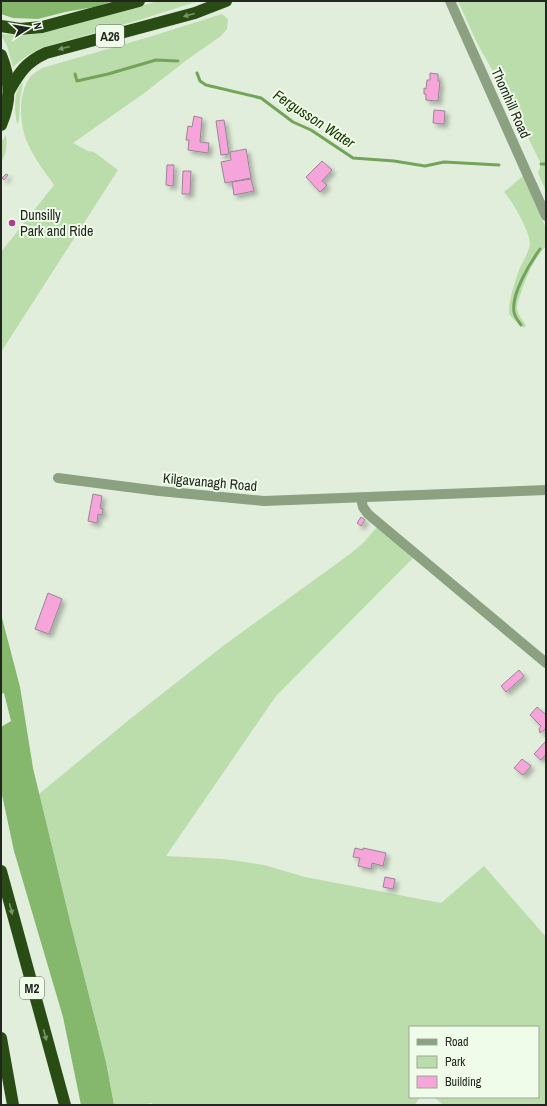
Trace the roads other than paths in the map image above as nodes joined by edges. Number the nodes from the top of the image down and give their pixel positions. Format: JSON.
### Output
{"nodes":[{"id":1,"x":139,"y":1,"type":"edge"},
{"id":2,"x":226,"y":1,"type":"edge"},
{"id":3,"x":450,"y":1,"type":"edge"},
{"id":4,"x":1,"y":26,"type":"edge"},
{"id":5,"x":1,"y":55,"type":"edge"},
{"id":6,"x":9,"y":91,"type":"junction"},
{"id":7,"x":1,"y":126,"type":"edge"},
{"id":8,"x":546,"y":216,"type":"edge"},
{"id":9,"x":58,"y":478,"type":"dead end"},
{"id":10,"x":546,"y":490,"type":"edge"},
{"id":11,"x":361,"y":498,"type":"junction"},
{"id":12,"x":546,"y":663,"type":"edge"},
{"id":13,"x":1,"y":871,"type":"edge"},
{"id":14,"x":1,"y":1038,"type":"edge"},
{"id":15,"x":13,"y":1105,"type":"edge"},
{"id":16,"x":65,"y":1105,"type":"edge"}],
"edges":[{"from":1,"to":4,"type":"highway","number":"A26"},
{"from":2,"to":6,"type":"highway","number":"A26","one_way":true},
{"from":3,"to":8,"type":"street","name":"Thornhill Road"},
{"from":5,"to":6,"type":"highway","number":"A26"},
{"from":6,"to":7,"type":"highway","number":"A26"},
{"from":9,"to":11,"type":"street","name":"Kilgavanagh Road"},
{"from":10,"to":11,"type":"street","name":"Kilgavanagh Road"},
{"from":11,"to":12,"type":"street"},
{"from":13,"to":16,"type":"highway","number":"M2","one_way":true},
{"from":14,"to":15,"type":"highway"}]}
